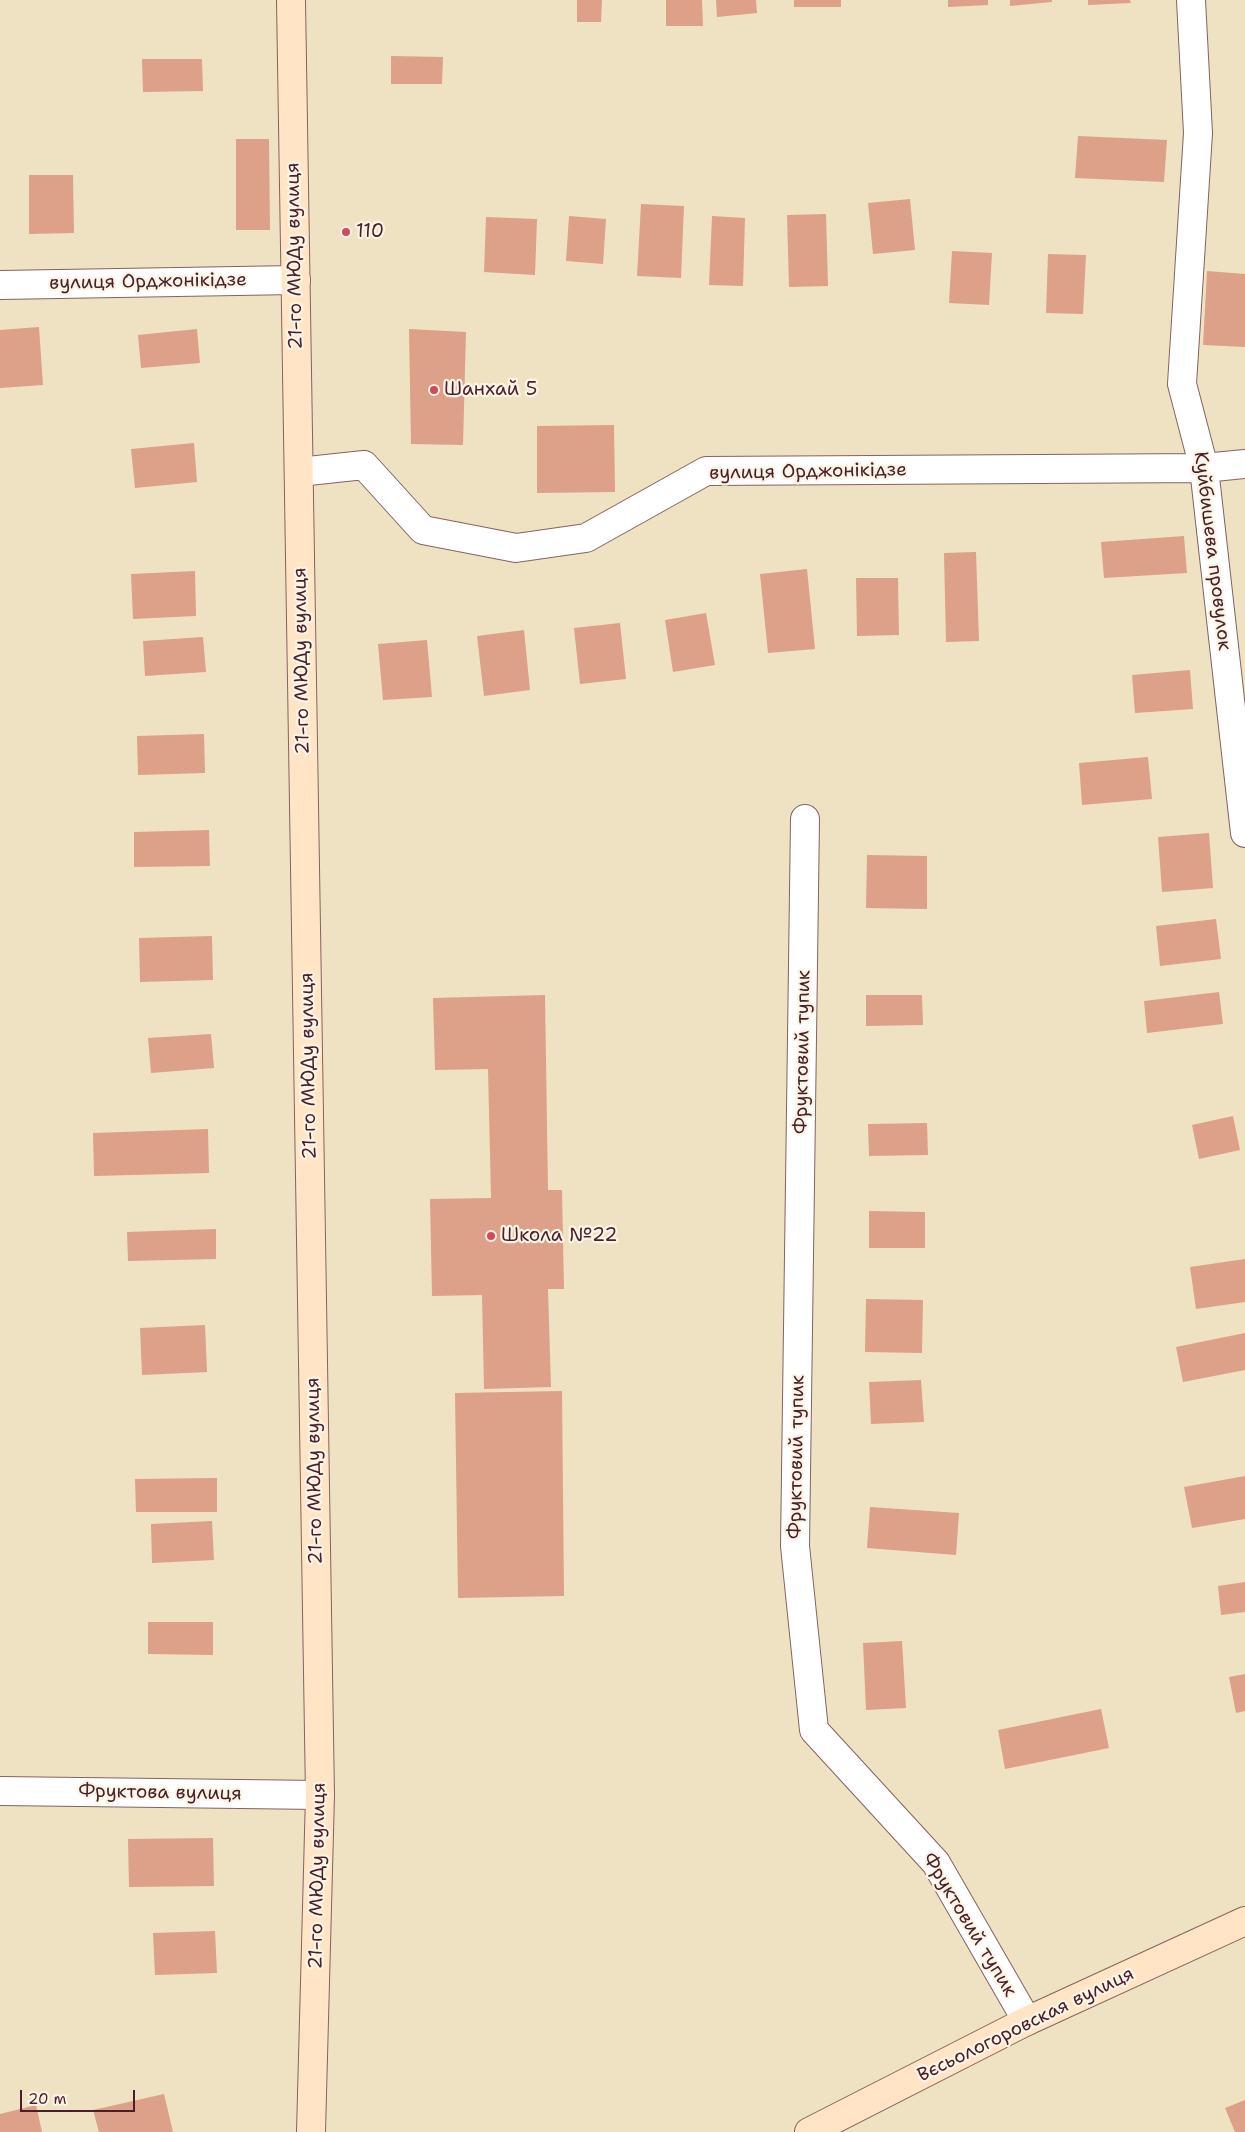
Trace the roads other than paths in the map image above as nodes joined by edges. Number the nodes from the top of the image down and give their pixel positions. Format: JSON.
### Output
{"nodes":[{"id":1,"x":291,"y":0,"type":"edge"},
{"id":2,"x":1191,"y":0,"type":"edge"},
{"id":3,"x":296,"y":280,"type":"junction"},
{"id":4,"x":0,"y":285,"type":"edge"},
{"id":5,"x":1245,"y":464,"type":"edge"},
{"id":6,"x":1204,"y":468,"type":"junction"},
{"id":7,"x":299,"y":472,"type":"junction"},
{"id":8,"x":805,"y":819,"type":"dead end"},
{"id":9,"x":1245,"y":833,"type":"edge"},
{"id":10,"x":0,"y":1791,"type":"edge"},
{"id":11,"x":320,"y":1795,"type":"junction"},
{"id":12,"x":1245,"y":1921,"type":"edge"},
{"id":13,"x":1027,"y":2021,"type":"junction"},
{"id":14,"x":311,"y":2132,"type":"edge"},
{"id":15,"x":809,"y":2132,"type":"edge"}],
"edges":[{"from":1,"to":3,"type":"street","name":"21-го МЮДу вулиця"},
{"from":2,"to":6,"type":"street","name":"Куйбишева провулок"},
{"from":3,"to":4,"type":"street","name":"вулиця Орджонікідзе"},
{"from":3,"to":7,"type":"street","name":"21-го МЮДу вулиця"},
{"from":5,"to":6,"type":"street","name":"вулиця Орджонікідзе"},
{"from":6,"to":7,"type":"street","name":"вулиця Орджонікідзе"},
{"from":6,"to":9,"type":"street","name":"Куйбишева провулок"},
{"from":7,"to":11,"type":"street","name":"21-го МЮДу вулиця"},
{"from":8,"to":13,"type":"street","name":"Фруктовий тупик"},
{"from":10,"to":11,"type":"street","name":"Фруктова вулиця"},
{"from":11,"to":14,"type":"street","name":"21-го МЮДу вулиця"},
{"from":12,"to":13,"type":"street","name":"Вєсьологоровская вулиця"},
{"from":13,"to":15,"type":"street","name":"Вєсьологоровская вулиця"}]}
